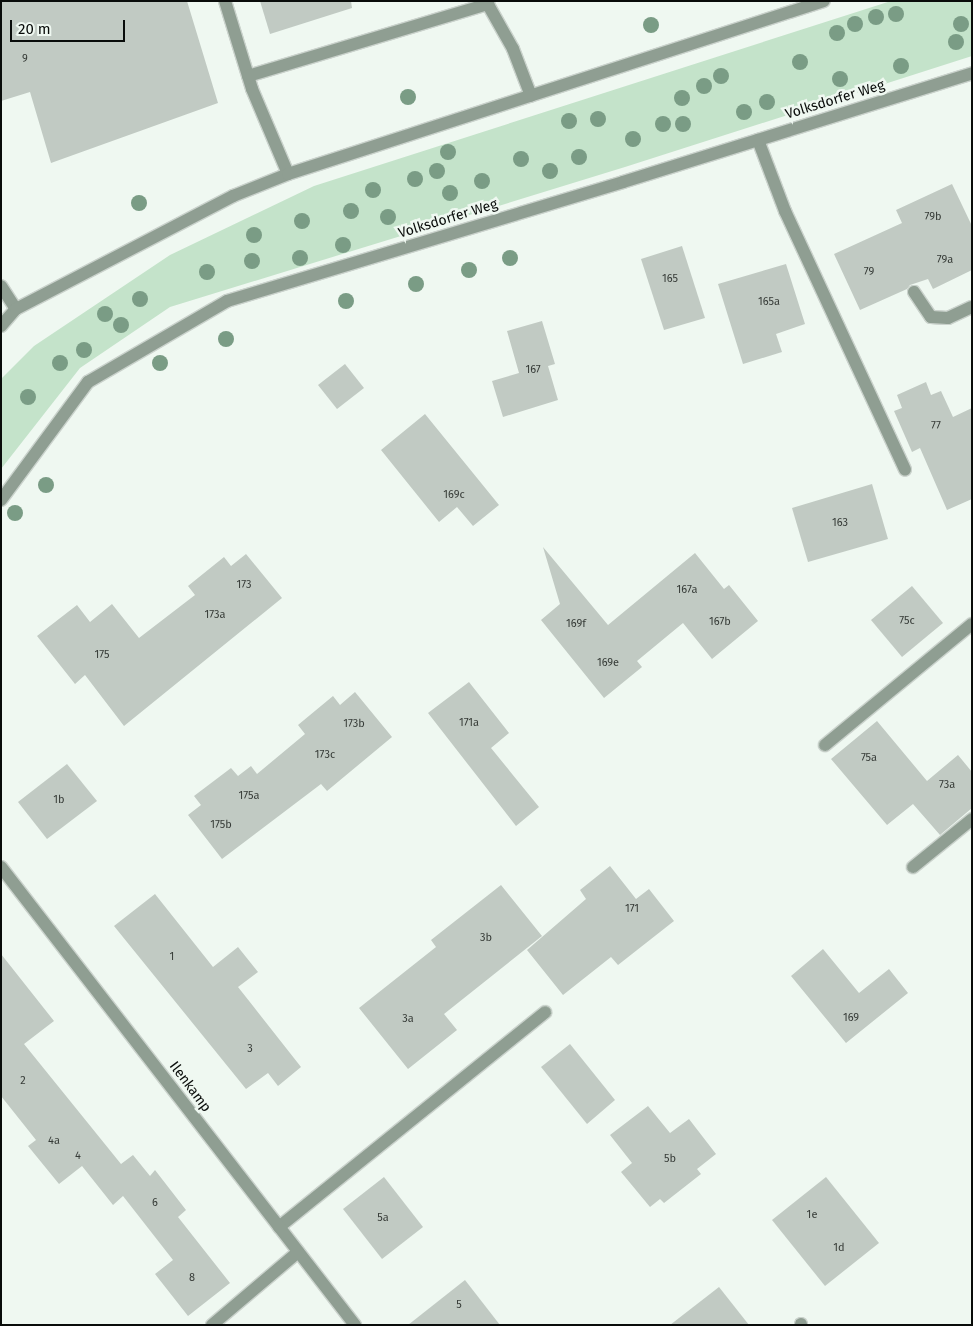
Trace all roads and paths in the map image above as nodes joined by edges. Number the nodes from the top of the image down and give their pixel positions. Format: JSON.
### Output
{"nodes":[{"id":1,"x":225,"y":1,"type":"edge"},
{"id":2,"x":824,"y":1,"type":"edge"},
{"id":3,"x":487,"y":3,"type":"edge"},
{"id":4,"x":972,"y":73,"type":"edge"},
{"id":5,"x":248,"y":76,"type":"junction"},
{"id":6,"x":531,"y":96,"type":"junction"},
{"id":7,"x":758,"y":140,"type":"junction"},
{"id":8,"x":288,"y":174,"type":"junction"},
{"id":9,"x":1,"y":286,"type":"edge"},
{"id":10,"x":914,"y":292,"type":"dead end"},
{"id":11,"x":972,"y":307,"type":"edge"},
{"id":12,"x":16,"y":309,"type":"junction"},
{"id":13,"x":1,"y":326,"type":"edge"},
{"id":14,"x":905,"y":470,"type":"dead end"},
{"id":15,"x":1,"y":500,"type":"edge"},
{"id":16,"x":972,"y":624,"type":"edge"},
{"id":17,"x":826,"y":744,"type":"dead end"},
{"id":18,"x":972,"y":819,"type":"edge"},
{"id":19,"x":1,"y":867,"type":"edge"},
{"id":20,"x":913,"y":867,"type":"dead end"},
{"id":21,"x":546,"y":1012,"type":"dead end"},
{"id":22,"x":278,"y":1228,"type":"junction"},
{"id":23,"x":298,"y":1252,"type":"junction"},
{"id":24,"x":212,"y":1325,"type":"edge"},
{"id":25,"x":355,"y":1325,"type":"edge"}],
"edges":[{"from":1,"to":5,"type":"street"},
{"from":2,"to":6,"type":"street"},
{"from":3,"to":5,"type":"street"},
{"from":3,"to":6,"type":"street"},
{"from":4,"to":7,"type":"street","name":"Volksdorfer Weg"},
{"from":5,"to":8,"type":"street"},
{"from":6,"to":8,"type":"street"},
{"from":7,"to":14,"type":"street"},
{"from":7,"to":15,"type":"street","name":"Volksdorfer Weg"},
{"from":8,"to":12,"type":"street"},
{"from":9,"to":12,"type":"street"},
{"from":10,"to":11,"type":"street"},
{"from":12,"to":13,"type":"street"},
{"from":16,"to":17,"type":"street"},
{"from":18,"to":20,"type":"street"},
{"from":19,"to":22,"type":"street","name":"Ilenkamp"},
{"from":21,"to":22,"type":"street"},
{"from":22,"to":23,"type":"street","name":"Ilenkamp"},
{"from":23,"to":24,"type":"street"},
{"from":23,"to":25,"type":"street","name":"Ilenkamp"}]}
